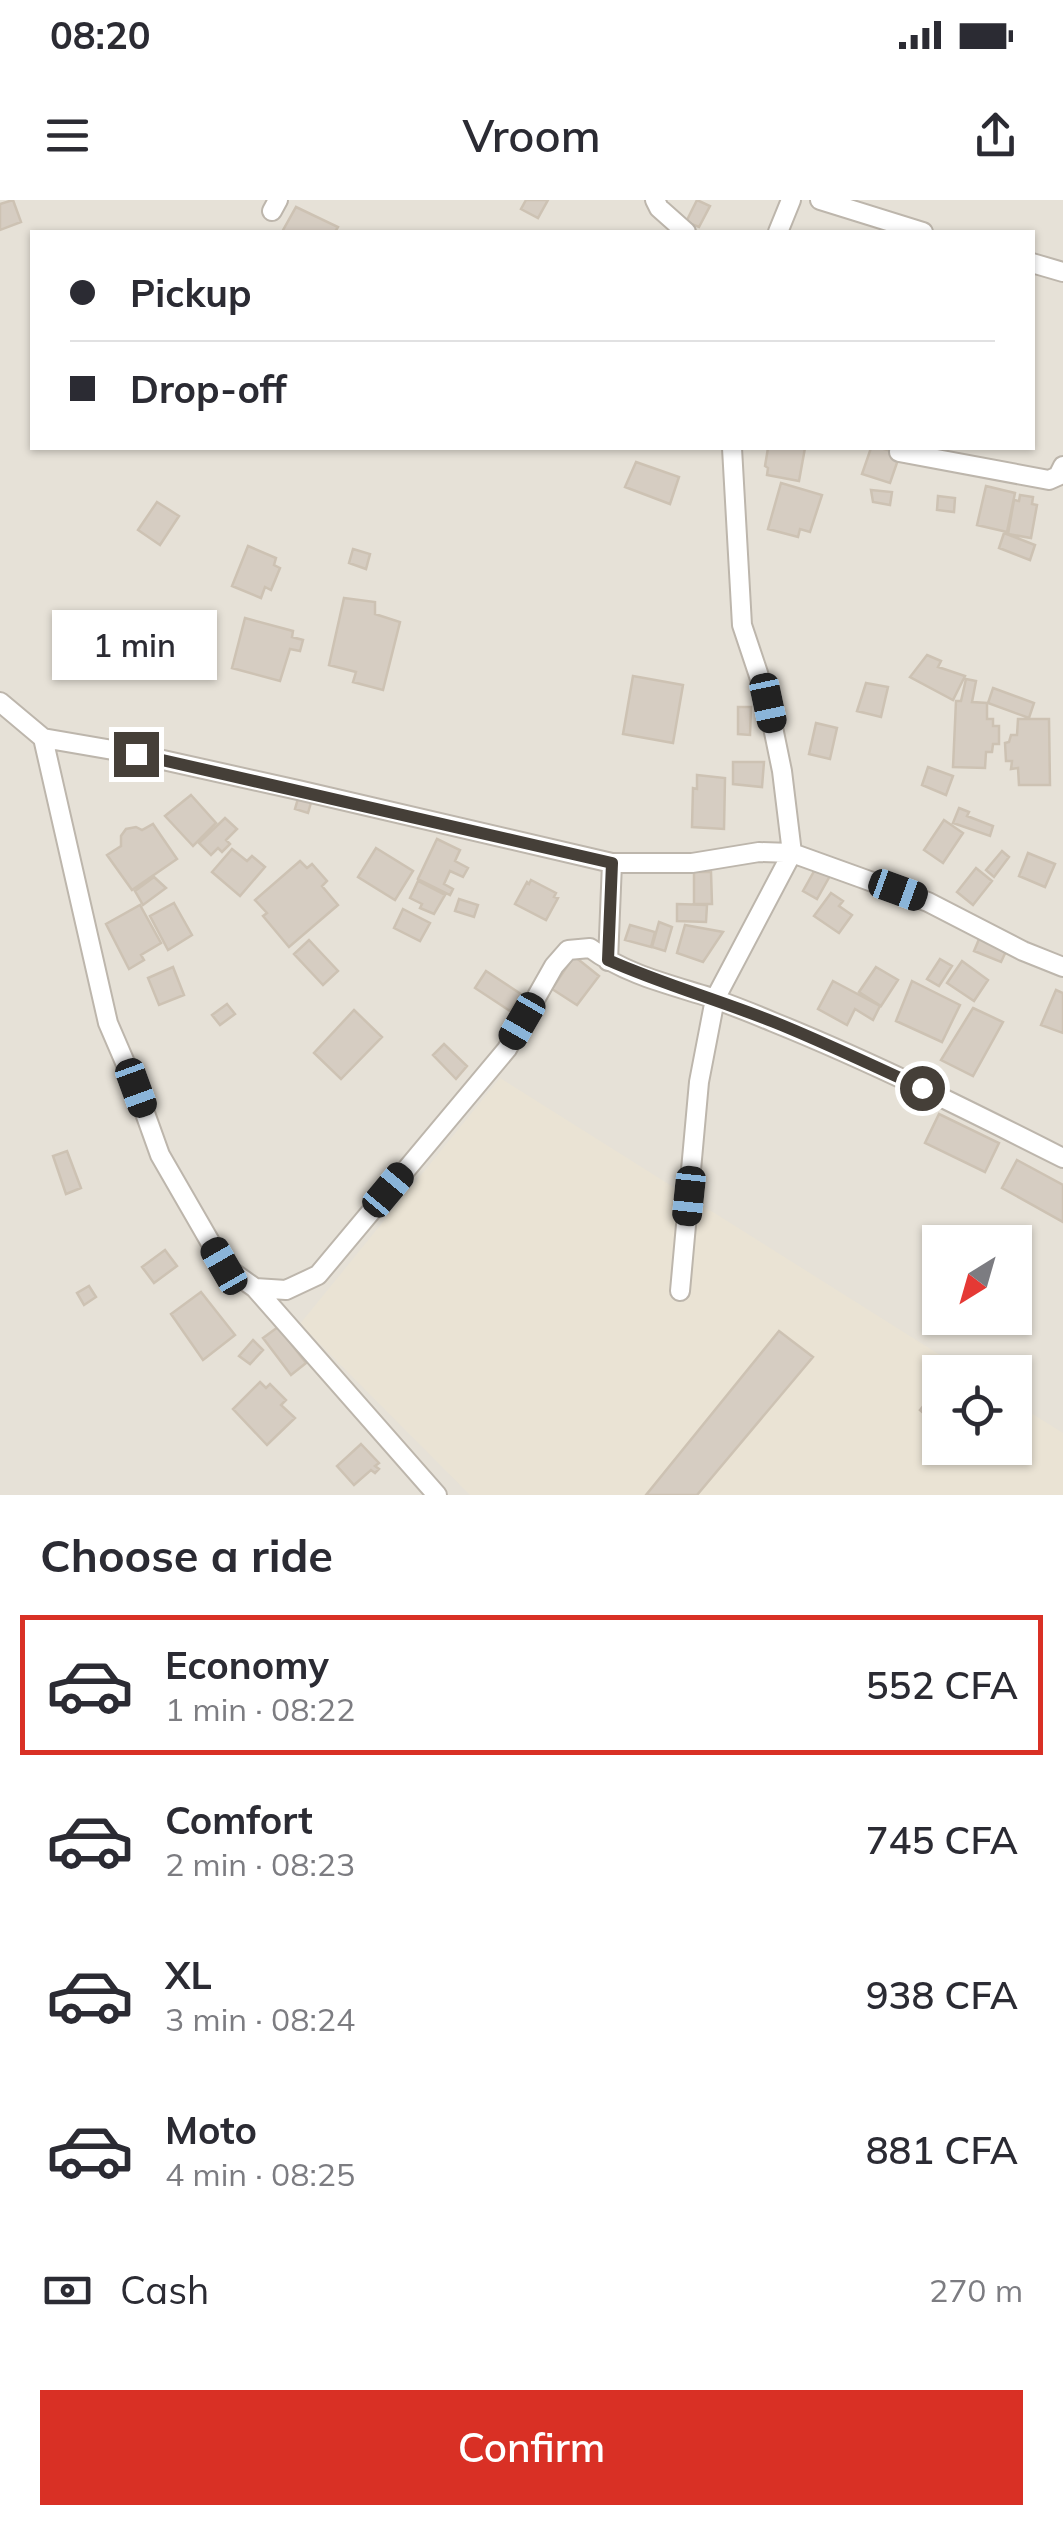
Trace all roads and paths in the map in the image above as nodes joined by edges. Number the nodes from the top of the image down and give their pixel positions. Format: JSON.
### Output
{"nodes":[{"id":1,"x":655,"y":200,"type":"edge"},
{"id":2,"x":791,"y":200,"type":"edge"},
{"id":3,"x":820,"y":200,"type":"edge"},
{"id":4,"x":684,"y":230,"type":"edge"},
{"id":5,"x":779,"y":230,"type":"edge"},
{"id":6,"x":917,"y":230,"type":"edge"},
{"id":7,"x":1035,"y":264,"type":"edge"},
{"id":8,"x":1063,"y":272,"type":"edge"},
{"id":9,"x":732,"y":450,"type":"edge"},
{"id":10,"x":899,"y":452,"type":"dead end"},
{"id":11,"x":1063,"y":466,"type":"edge"},
{"id":12,"x":0,"y":702,"type":"edge"},
{"id":13,"x":42,"y":738,"type":"junction"},
{"id":14,"x":792,"y":853,"type":"junction"},
{"id":15,"x":612,"y":863,"type":"junction"},
{"id":16,"x":608,"y":960,"type":"junction"},
{"id":17,"x":1063,"y":967,"type":"edge"},
{"id":18,"x":715,"y":999,"type":"junction"},
{"id":19,"x":1063,"y":1158,"type":"edge"},
{"id":20,"x":255,"y":1288,"type":"junction"},
{"id":21,"x":680,"y":1292,"type":"dead end"},
{"id":22,"x":436,"y":1495,"type":"edge"}],
"edges":[{"from":1,"to":4,"type":"street"},
{"from":2,"to":5,"type":"street"},
{"from":3,"to":6,"type":"street"},
{"from":7,"to":8,"type":"street"},
{"from":9,"to":14,"type":"street"},
{"from":10,"to":11,"type":"street"},
{"from":12,"to":13,"type":"street"},
{"from":13,"to":15,"type":"street"},
{"from":13,"to":20,"type":"street"},
{"from":14,"to":15,"type":"street"},
{"from":14,"to":17,"type":"street"},
{"from":14,"to":18,"type":"street"},
{"from":15,"to":16,"type":"street"},
{"from":16,"to":18,"type":"street"},
{"from":16,"to":20,"type":"street"},
{"from":18,"to":19,"type":"street"},
{"from":18,"to":21,"type":"street"},
{"from":20,"to":22,"type":"street"}]}
